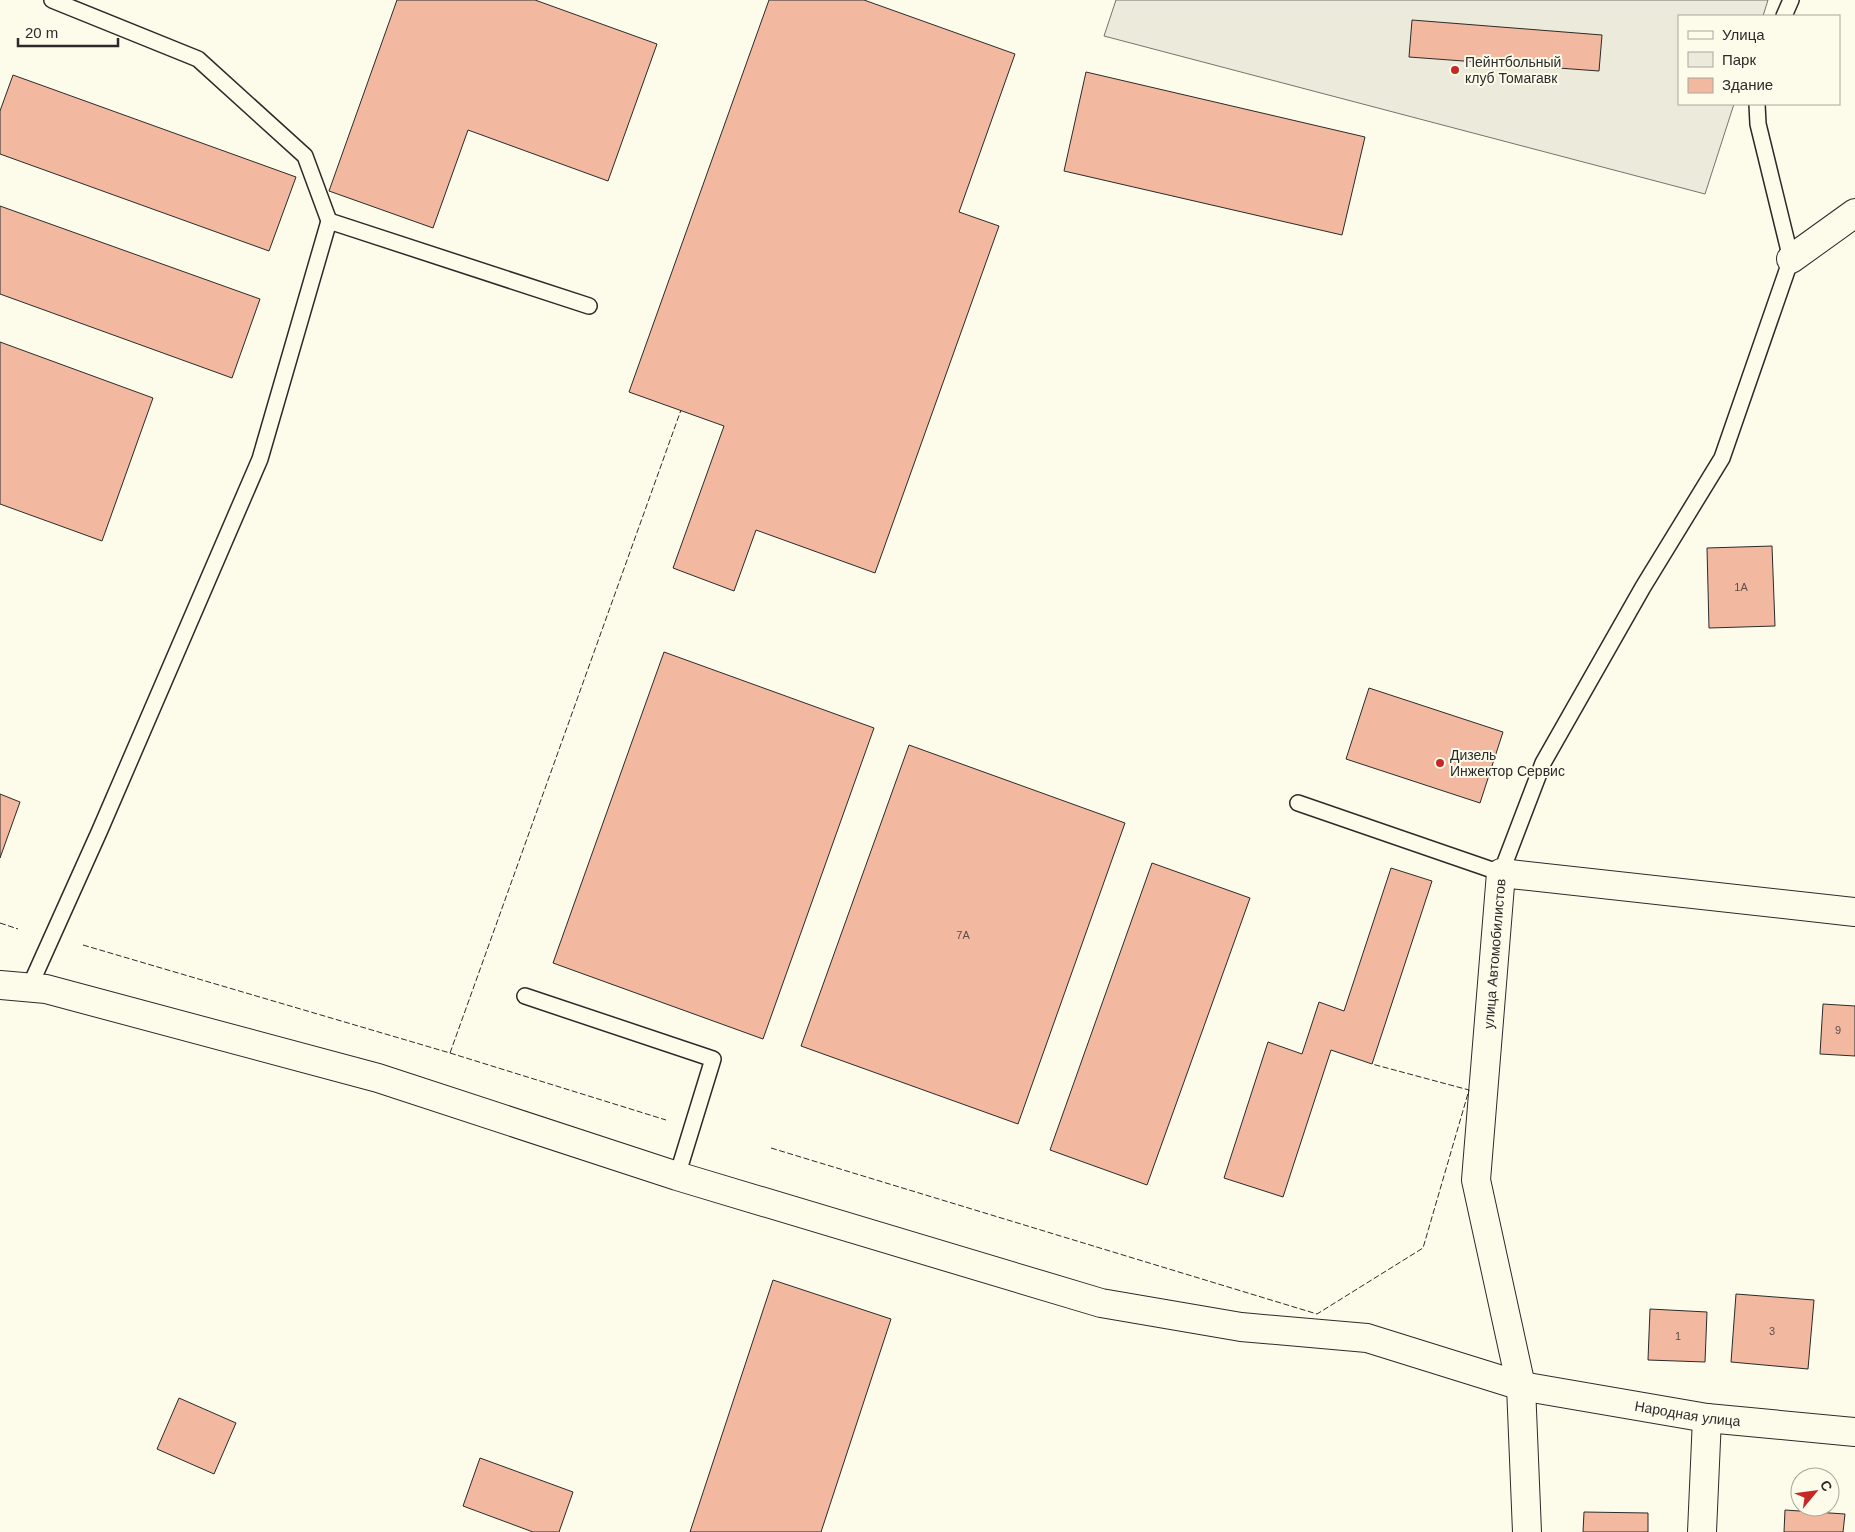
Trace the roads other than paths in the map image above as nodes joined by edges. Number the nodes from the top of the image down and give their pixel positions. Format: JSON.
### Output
{"nodes":[{"id":1,"x":52,"y":0,"type":"edge"},
{"id":2,"x":1791,"y":0,"type":"edge"},
{"id":3,"x":1784,"y":15,"type":"edge"},
{"id":4,"x":1757,"y":105,"type":"edge"},
{"id":5,"x":1855,"y":213,"type":"edge"},
{"id":6,"x":329,"y":221,"type":"junction"},
{"id":7,"x":1791,"y":259,"type":"junction"},
{"id":8,"x":589,"y":306,"type":"dead end"},
{"id":9,"x":1298,"y":803,"type":"dead end"},
{"id":10,"x":1501,"y":872,"type":"junction"},
{"id":11,"x":1855,"y":912,"type":"edge"},
{"id":12,"x":0,"y":985,"type":"edge"},
{"id":13,"x":29,"y":988,"type":"junction"},
{"id":14,"x":525,"y":996,"type":"dead end"},
{"id":15,"x":676,"y":1176,"type":"junction"},
{"id":16,"x":1521,"y":1386,"type":"junction"},
{"id":17,"x":1707,"y":1418,"type":"junction"},
{"id":18,"x":1855,"y":1432,"type":"edge"},
{"id":19,"x":1527,"y":1532,"type":"edge"},
{"id":20,"x":1702,"y":1532,"type":"edge"}],
"edges":[{"from":1,"to":6,"type":"lane"},
{"from":2,"to":3,"type":"lane"},
{"from":4,"to":7,"type":"lane"},
{"from":5,"to":7,"type":"street"},
{"from":6,"to":8,"type":"lane"},
{"from":6,"to":13,"type":"lane"},
{"from":7,"to":10,"type":"lane"},
{"from":9,"to":10,"type":"lane"},
{"from":10,"to":11,"type":"street","name":"улица Автомобилистов"},
{"from":10,"to":16,"type":"street","name":"улица Автомобилистов"},
{"from":12,"to":13,"type":"street","name":"Народная улица"},
{"from":13,"to":15,"type":"street","name":"Народная улица"},
{"from":14,"to":15,"type":"lane"},
{"from":15,"to":16,"type":"street","name":"Народная улица"},
{"from":16,"to":17,"type":"street","name":"Народная улица"},
{"from":16,"to":19,"type":"street","name":"улица Автомобилистов"},
{"from":17,"to":18,"type":"street","name":"Народная улица"},
{"from":17,"to":20,"type":"street"}]}
